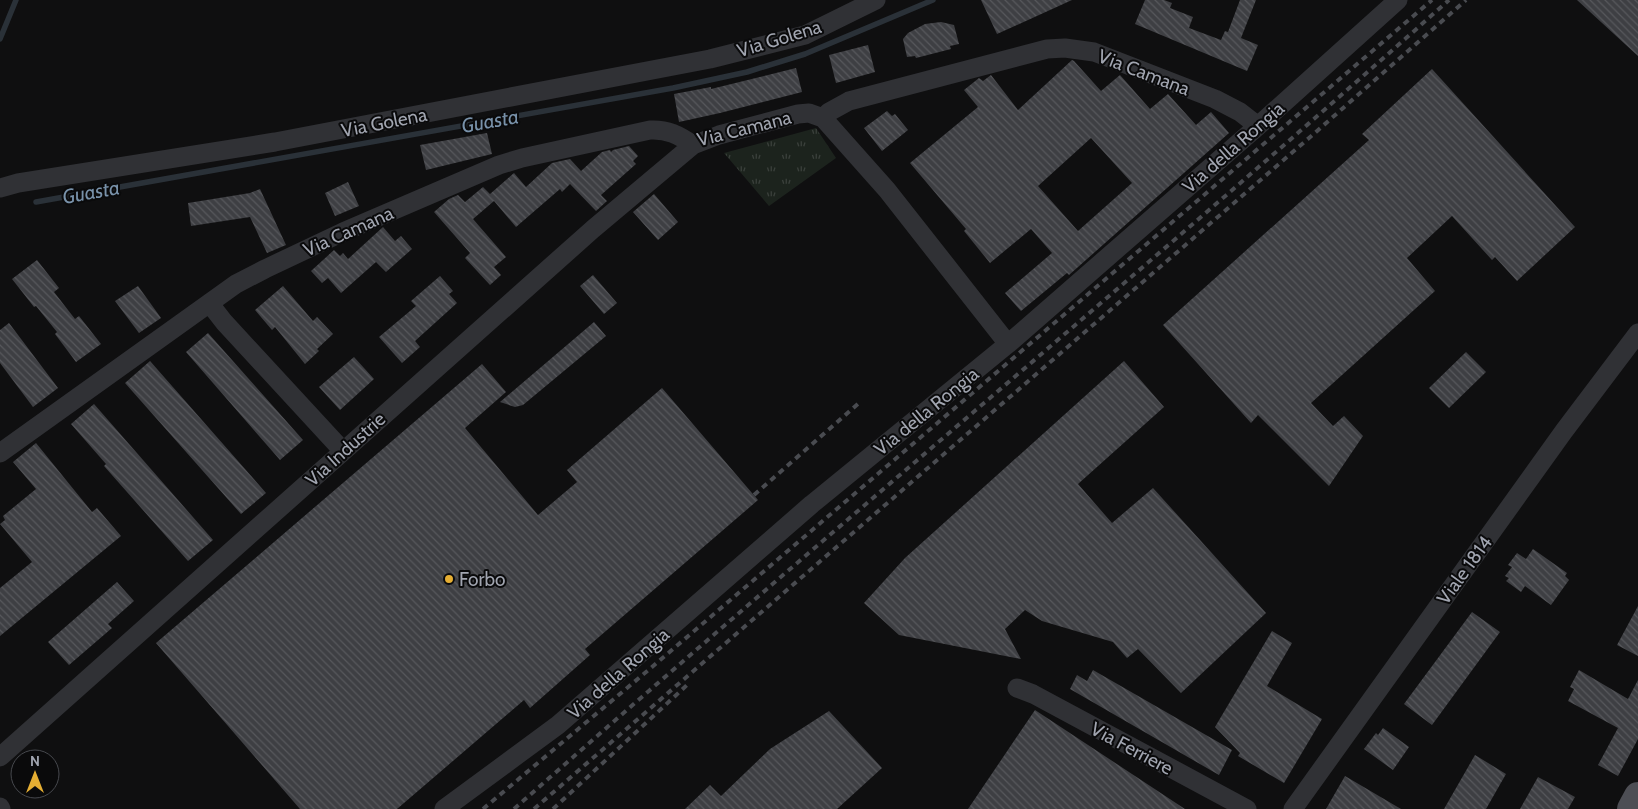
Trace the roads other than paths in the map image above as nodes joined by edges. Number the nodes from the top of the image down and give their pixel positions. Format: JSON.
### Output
{"nodes":[{"id":1,"x":876,"y":0,"type":"edge"},
{"id":2,"x":1398,"y":0,"type":"edge"},
{"id":3,"x":823,"y":118,"type":"junction"},
{"id":4,"x":1258,"y":126,"type":"junction"},
{"id":5,"x":693,"y":145,"type":"junction"},
{"id":6,"x":0,"y":188,"type":"edge"},
{"id":7,"x":210,"y":304,"type":"junction"},
{"id":8,"x":1638,"y":333,"type":"edge"},
{"id":9,"x":1008,"y":344,"type":"junction"},
{"id":10,"x":342,"y":451,"type":"junction"},
{"id":11,"x":0,"y":453,"type":"edge"},
{"id":12,"x":1017,"y":688,"type":"dead end"},
{"id":13,"x":0,"y":757,"type":"edge"},
{"id":14,"x":1638,"y":796,"type":"edge"},
{"id":15,"x":444,"y":809,"type":"edge"},
{"id":16,"x":1247,"y":809,"type":"edge"},
{"id":17,"x":1293,"y":809,"type":"edge"},
{"id":18,"x":1631,"y":809,"type":"edge"}],
"edges":[{"from":1,"to":6,"type":"street","name":"Via Golena"},
{"from":2,"to":4,"type":"street","name":"Via della Rongia"},
{"from":3,"to":4,"type":"street","name":"Via Camana"},
{"from":3,"to":5,"type":"street","name":"Via Camana"},
{"from":3,"to":9,"type":"street"},
{"from":4,"to":9,"type":"street","name":"Via della Rongia"},
{"from":5,"to":7,"type":"street","name":"Via Camana"},
{"from":5,"to":10,"type":"street","name":"Via Industrie"},
{"from":7,"to":10,"type":"street"},
{"from":7,"to":11,"type":"street","name":"Via Camana"},
{"from":8,"to":17,"type":"street","name":"Viale 1814"},
{"from":9,"to":15,"type":"street","name":"Via della Rongia"},
{"from":10,"to":13,"type":"street","name":"Via Industrie"},
{"from":12,"to":16,"type":"street","name":"Via Ferriere"},
{"from":14,"to":18,"type":"main road"}]}
